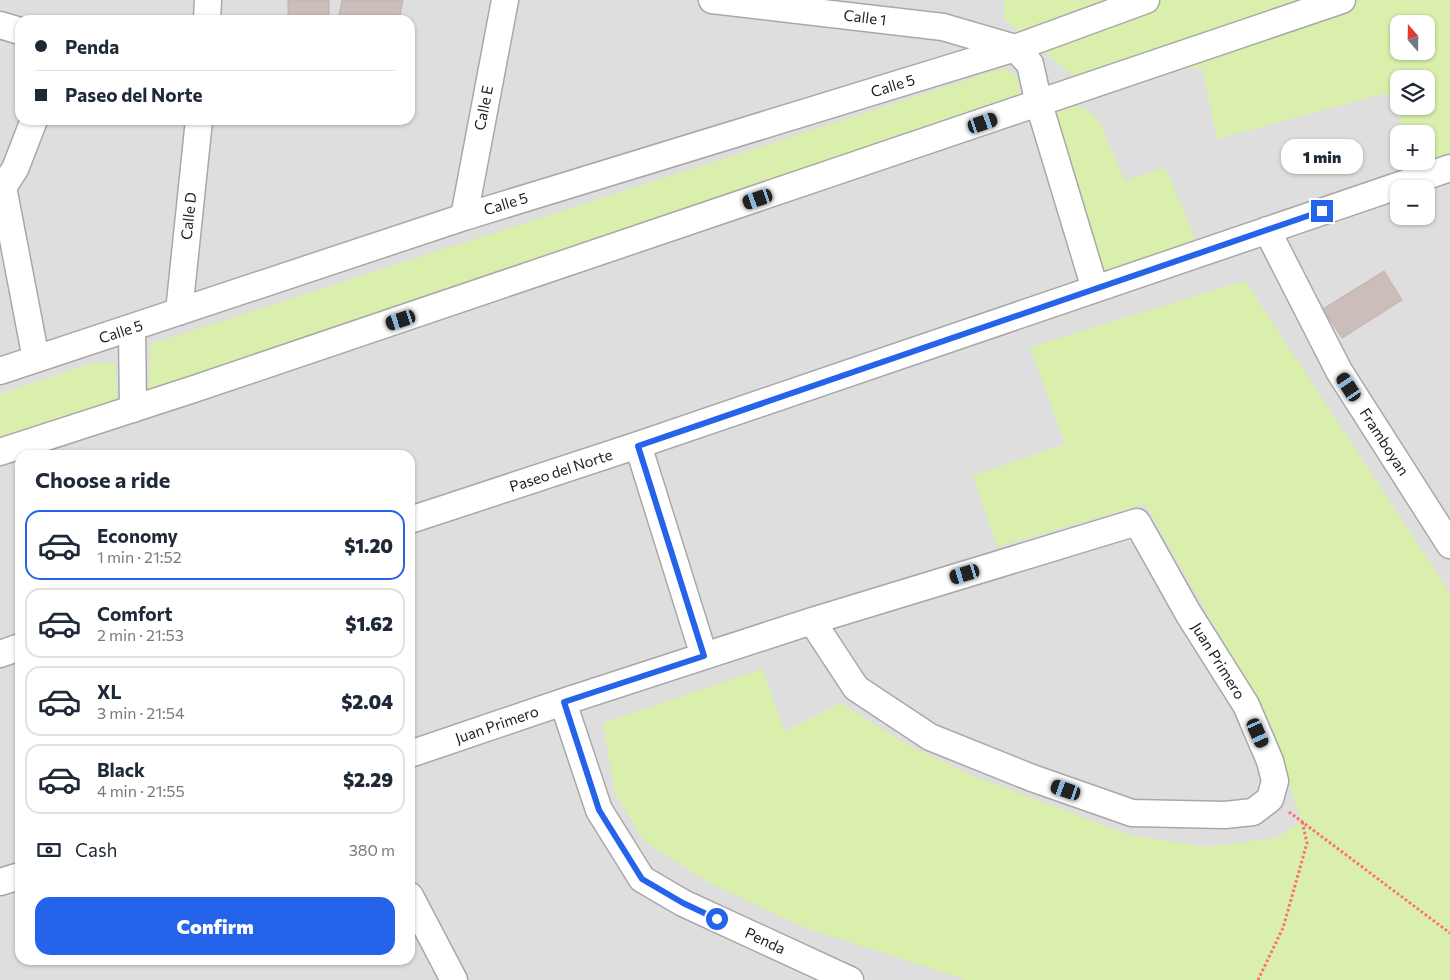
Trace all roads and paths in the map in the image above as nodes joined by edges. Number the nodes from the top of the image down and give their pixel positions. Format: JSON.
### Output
{"nodes":[{"id":1,"x":208,"y":0,"type":"edge"},
{"id":2,"x":505,"y":0,"type":"edge"},
{"id":3,"x":712,"y":0,"type":"edge"},
{"id":4,"x":1146,"y":0,"type":"edge"},
{"id":5,"x":1342,"y":0,"type":"edge"},
{"id":6,"x":206,"y":15,"type":"edge"},
{"id":7,"x":0,"y":25,"type":"edge"},
{"id":8,"x":15,"y":30,"type":"edge"},
{"id":9,"x":1015,"y":48,"type":"junction"},
{"id":10,"x":1039,"y":104,"type":"junction"},
{"id":11,"x":32,"y":125,"type":"edge"},
{"id":12,"x":198,"y":125,"type":"edge"},
{"id":13,"x":1450,"y":168,"type":"edge"},
{"id":14,"x":1,"y":187,"type":"edge"},
{"id":15,"x":464,"y":217,"type":"junction"},
{"id":16,"x":1268,"y":230,"type":"junction"},
{"id":17,"x":1095,"y":289,"type":"junction"},
{"id":18,"x":179,"y":312,"type":"junction"},
{"id":19,"x":132,"y":328,"type":"junction"},
{"id":20,"x":36,"y":360,"type":"junction"},
{"id":21,"x":0,"y":371,"type":"edge"},
{"id":22,"x":133,"y":409,"type":"junction"},
{"id":23,"x":638,"y":446,"type":"junction"},
{"id":24,"x":0,"y":452,"type":"edge"},
{"id":25,"x":415,"y":518,"type":"edge"},
{"id":26,"x":1450,"y":545,"type":"edge"},
{"id":27,"x":812,"y":620,"type":"junction"},
{"id":28,"x":15,"y":649,"type":"edge"},
{"id":29,"x":0,"y":654,"type":"edge"},
{"id":30,"x":704,"y":656,"type":"junction"},
{"id":31,"x":564,"y":702,"type":"junction"},
{"id":32,"x":415,"y":752,"type":"edge"},
{"id":33,"x":1270,"y":799,"type":"junction"},
{"id":34,"x":1302,"y":821,"type":"junction"},
{"id":35,"x":15,"y":878,"type":"edge"},
{"id":36,"x":0,"y":882,"type":"edge"},
{"id":37,"x":415,"y":906,"type":"edge"},
{"id":38,"x":1450,"y":934,"type":"edge"},
{"id":39,"x":454,"y":980,"type":"edge"},
{"id":40,"x":850,"y":980,"type":"edge"},
{"id":41,"x":1258,"y":980,"type":"edge"}],
"edges":[{"from":1,"to":6,"type":"street"},
{"from":2,"to":15,"type":"street","name":"Calle E"},
{"from":3,"to":9,"type":"street","name":"Calle 1"},
{"from":4,"to":9,"type":"street","name":"Calle 5"},
{"from":5,"to":10,"type":"street"},
{"from":7,"to":8,"type":"street"},
{"from":9,"to":10,"type":"street"},
{"from":9,"to":15,"type":"street","name":"Calle 5"},
{"from":10,"to":17,"type":"street"},
{"from":10,"to":22,"type":"street"},
{"from":11,"to":14,"type":"street"},
{"from":12,"to":18,"type":"street","name":"Calle D"},
{"from":13,"to":16,"type":"street","name":"Paseo del Norte"},
{"from":14,"to":20,"type":"street"},
{"from":15,"to":18,"type":"street","name":"Calle 5"},
{"from":16,"to":17,"type":"street","name":"Paseo del Norte"},
{"from":16,"to":26,"type":"street","name":"Framboyan"},
{"from":17,"to":23,"type":"street","name":"Paseo del Norte"},
{"from":18,"to":19,"type":"street","name":"Calle 5"},
{"from":19,"to":20,"type":"street","name":"Calle 5"},
{"from":19,"to":22,"type":"street"},
{"from":20,"to":21,"type":"street","name":"Calle 5"},
{"from":22,"to":24,"type":"street"},
{"from":23,"to":25,"type":"street","name":"Paseo del Norte"},
{"from":23,"to":30,"type":"street"},
{"from":27,"to":30,"type":"street","name":"Juan Primero"},
{"from":27,"to":33,"type":"street"},
{"from":27,"to":33,"type":"street","name":"Juan Primero"},
{"from":28,"to":29,"type":"street"},
{"from":30,"to":31,"type":"street","name":"Juan Primero"},
{"from":31,"to":32,"type":"street","name":"Juan Primero"},
{"from":31,"to":40,"type":"street","name":"Penda"},
{"from":33,"to":34,"type":"path"},
{"from":34,"to":38,"type":"path"},
{"from":34,"to":41,"type":"path"},
{"from":35,"to":36,"type":"street"},
{"from":37,"to":39,"type":"street"}]}
